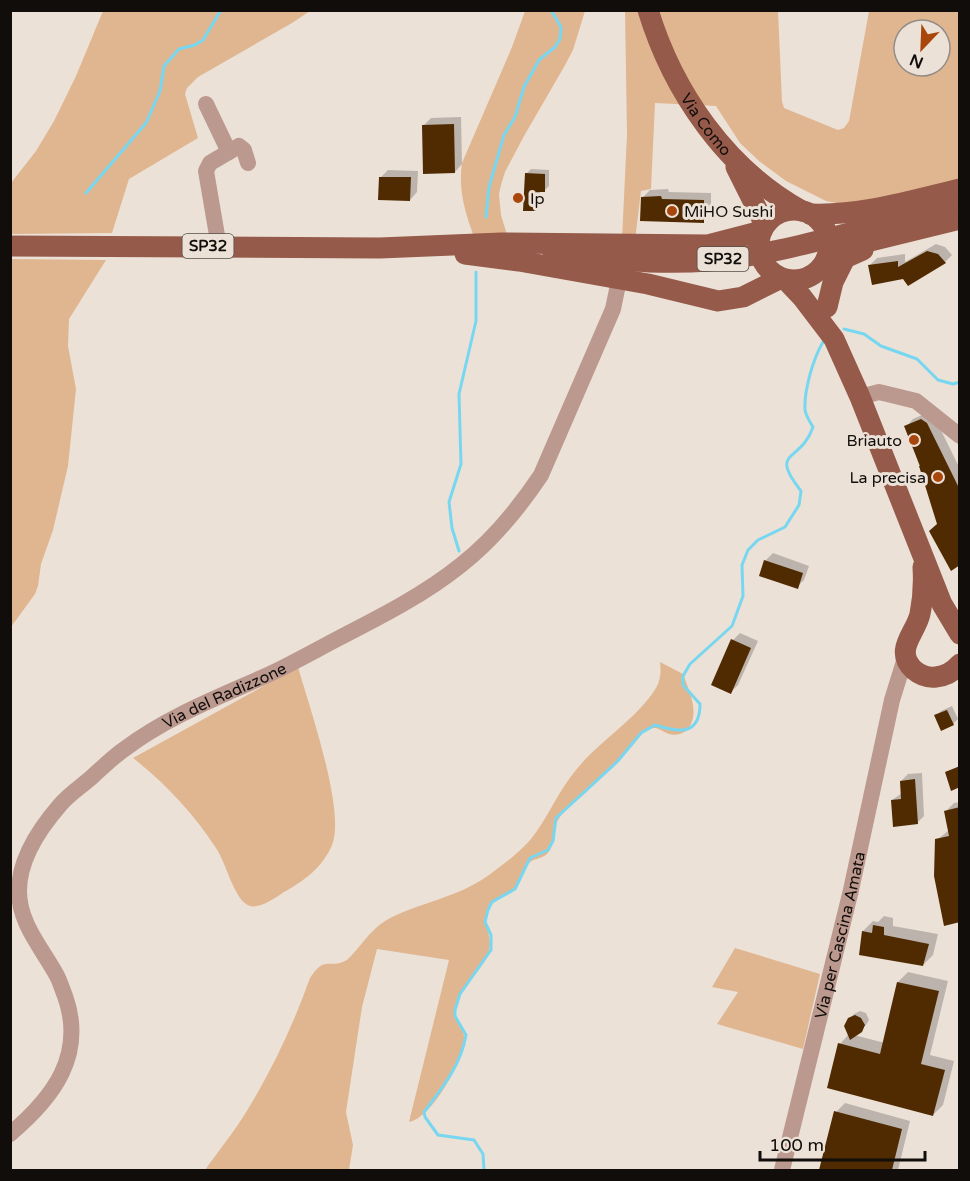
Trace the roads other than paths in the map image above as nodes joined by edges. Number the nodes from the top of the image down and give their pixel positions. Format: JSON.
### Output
{"nodes":[{"id":1,"x":648,"y":10,"type":"edge"},
{"id":2,"x":206,"y":104,"type":"dead end"},
{"id":3,"x":229,"y":152,"type":"junction"},
{"id":4,"x":729,"y":154,"type":"junction"},
{"id":5,"x":248,"y":163,"type":"dead end"},
{"id":6,"x":743,"y":181,"type":"junction"},
{"id":7,"x":960,"y":189,"type":"edge"},
{"id":8,"x":960,"y":203,"type":"edge"},
{"id":9,"x":806,"y":213,"type":"junction"},
{"id":10,"x":960,"y":219,"type":"edge"},
{"id":11,"x":763,"y":228,"type":"junction"},
{"id":12,"x":893,"y":229,"type":"junction"},
{"id":13,"x":733,"y":238,"type":"junction"},
{"id":14,"x":10,"y":246,"type":"edge"},
{"id":15,"x":219,"y":247,"type":"junction"},
{"id":16,"x":405,"y":247,"type":"junction"},
{"id":17,"x":762,"y":260,"type":"junction"},
{"id":18,"x":826,"y":260,"type":"junction"},
{"id":19,"x":783,"y":279,"type":"junction"},
{"id":20,"x":619,"y":280,"type":"junction"},
{"id":21,"x":648,"y":284,"type":"junction"},
{"id":22,"x":743,"y":297,"type":"junction"},
{"id":23,"x":827,"y":307,"type":"junction"},
{"id":24,"x":613,"y":309,"type":"junction"},
{"id":25,"x":834,"y":339,"type":"junction"},
{"id":26,"x":860,"y":397,"type":"junction"},
{"id":27,"x":960,"y":436,"type":"edge"},
{"id":28,"x":922,"y":555,"type":"junction"},
{"id":29,"x":915,"y":626,"type":"junction"},
{"id":30,"x":957,"y":631,"type":"edge"},
{"id":31,"x":906,"y":655,"type":"junction"},
{"id":32,"x":956,"y":672,"type":"edge"},
{"id":33,"x":924,"y":675,"type":"junction"},
{"id":34,"x":892,"y":700,"type":"junction"},
{"id":35,"x":10,"y":1134,"type":"edge"},
{"id":36,"x":782,"y":1170,"type":"edge"}],
"edges":[{"from":1,"to":4,"type":"main road","name":"Via Como"},
{"from":2,"to":3,"type":"street"},
{"from":3,"to":5,"type":"street"},
{"from":3,"to":15,"type":"street"},
{"from":4,"to":6,"type":"main road"},
{"from":4,"to":9,"type":"main road","name":"Via Como"},
{"from":6,"to":11,"type":"main road"},
{"from":6,"to":13,"type":"main road"},
{"from":7,"to":9,"type":"main road"},
{"from":8,"to":12,"type":"main road","number":"SP32"},
{"from":9,"to":11,"type":"main road"},
{"from":9,"to":18,"type":"main road"},
{"from":10,"to":12,"type":"main road"},
{"from":11,"to":13,"type":"main road"},
{"from":11,"to":17,"type":"main road"},
{"from":12,"to":16,"type":"main road","number":"SP32","bridge":true},
{"from":12,"to":18,"type":"main road"},
{"from":12,"to":23,"type":"main road"},
{"from":13,"to":16,"type":"main road"},
{"from":14,"to":15,"type":"main road","number":"SP32"},
{"from":15,"to":16,"type":"main road","number":"SP32"},
{"from":16,"to":20,"type":"main road"},
{"from":17,"to":19,"type":"main road"},
{"from":17,"to":22,"type":"main road"},
{"from":18,"to":19,"type":"main road"},
{"from":18,"to":23,"type":"main road"},
{"from":19,"to":22,"type":"main road"},
{"from":19,"to":25,"type":"main road"},
{"from":20,"to":21,"type":"main road"},
{"from":20,"to":24,"type":"street"},
{"from":21,"to":22,"type":"main road"},
{"from":21,"to":24,"type":"street"},
{"from":23,"to":25,"type":"main road"},
{"from":24,"to":35,"type":"street","name":"Via del Radizzone"},
{"from":25,"to":26,"type":"main road"},
{"from":26,"to":27,"type":"street"},
{"from":26,"to":28,"type":"main road"},
{"from":28,"to":29,"type":"main road"},
{"from":28,"to":30,"type":"main road"},
{"from":29,"to":30,"type":"main road"},
{"from":29,"to":31,"type":"main road"},
{"from":31,"to":33,"type":"main road"},
{"from":31,"to":34,"type":"street","name":"Via per Cascina Amata"},
{"from":32,"to":33,"type":"main road"},
{"from":33,"to":34,"type":"street"},
{"from":34,"to":36,"type":"street","name":"Via per Cascina Amata"}]}
